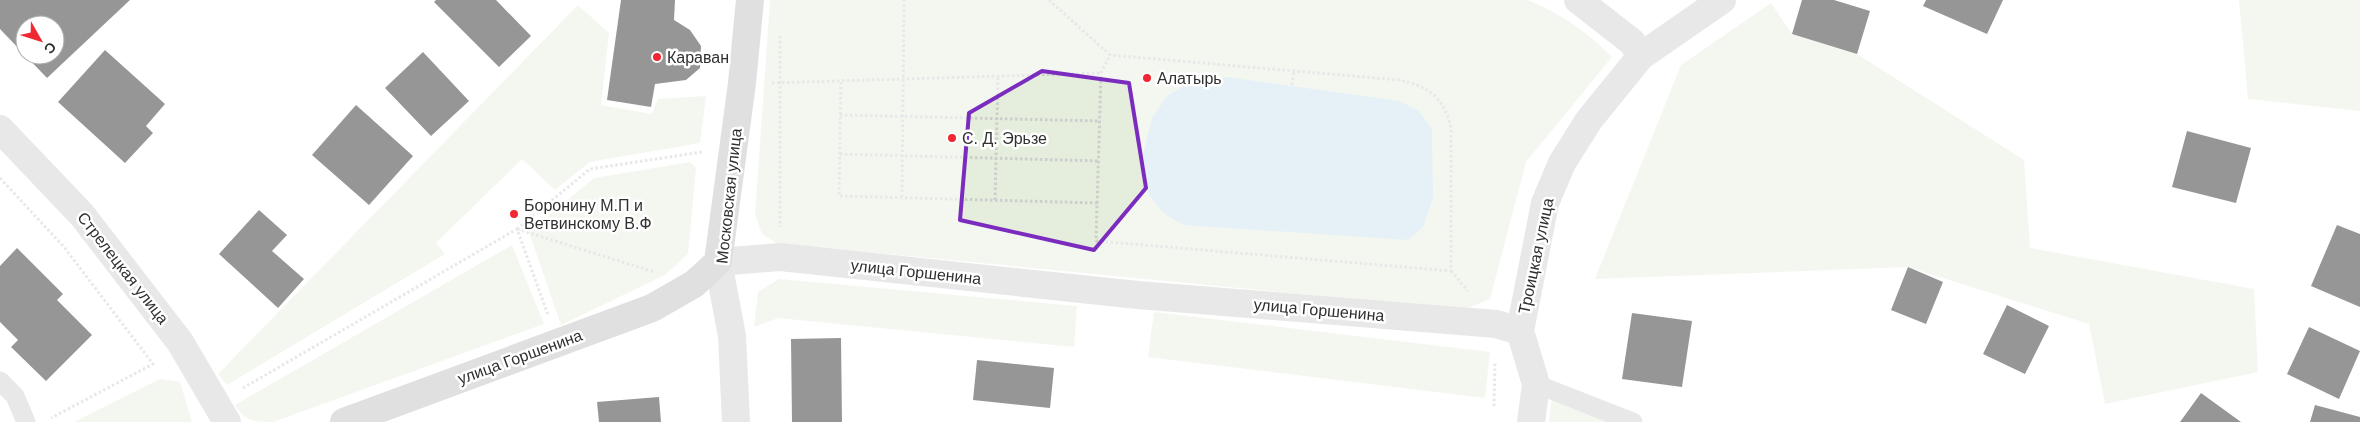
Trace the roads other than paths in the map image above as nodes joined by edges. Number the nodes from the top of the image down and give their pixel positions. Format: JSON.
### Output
{"nodes":[{"id":1,"x":750,"y":0,"type":"edge"},
{"id":2,"x":1578,"y":0,"type":"edge"},
{"id":3,"x":1722,"y":0,"type":"edge"},
{"id":4,"x":1641,"y":56,"type":"junction"},
{"id":5,"x":0,"y":129,"type":"edge"},
{"id":6,"x":718,"y":262,"type":"junction"},
{"id":7,"x":1520,"y":331,"type":"junction"},
{"id":8,"x":0,"y":381,"type":"edge"},
{"id":9,"x":1536,"y":384,"type":"junction"},
{"id":10,"x":222,"y":413,"type":"edge"},
{"id":11,"x":26,"y":422,"type":"edge"},
{"id":12,"x":344,"y":422,"type":"edge"},
{"id":13,"x":736,"y":422,"type":"edge"},
{"id":14,"x":1531,"y":422,"type":"edge"},
{"id":15,"x":1633,"y":422,"type":"edge"}],
"edges":[{"from":1,"to":6,"type":"street","name":"Московская улица"},
{"from":2,"to":4,"type":"street"},
{"from":3,"to":4,"type":"street","name":"Троицкая улица"},
{"from":4,"to":7,"type":"street","name":"Троицкая улица"},
{"from":5,"to":10,"type":"street","name":"Стрелецкая улица"},
{"from":6,"to":7,"type":"street","name":"улица Горшенина"},
{"from":6,"to":12,"type":"street","name":"улица Горшенина"},
{"from":6,"to":13,"type":"street","name":"Московская улица"},
{"from":7,"to":9,"type":"street","name":"Троицкая улица"},
{"from":8,"to":11,"type":"lane"},
{"from":9,"to":14,"type":"street","name":"Троицкая улица"},
{"from":9,"to":15,"type":"lane"}]}
